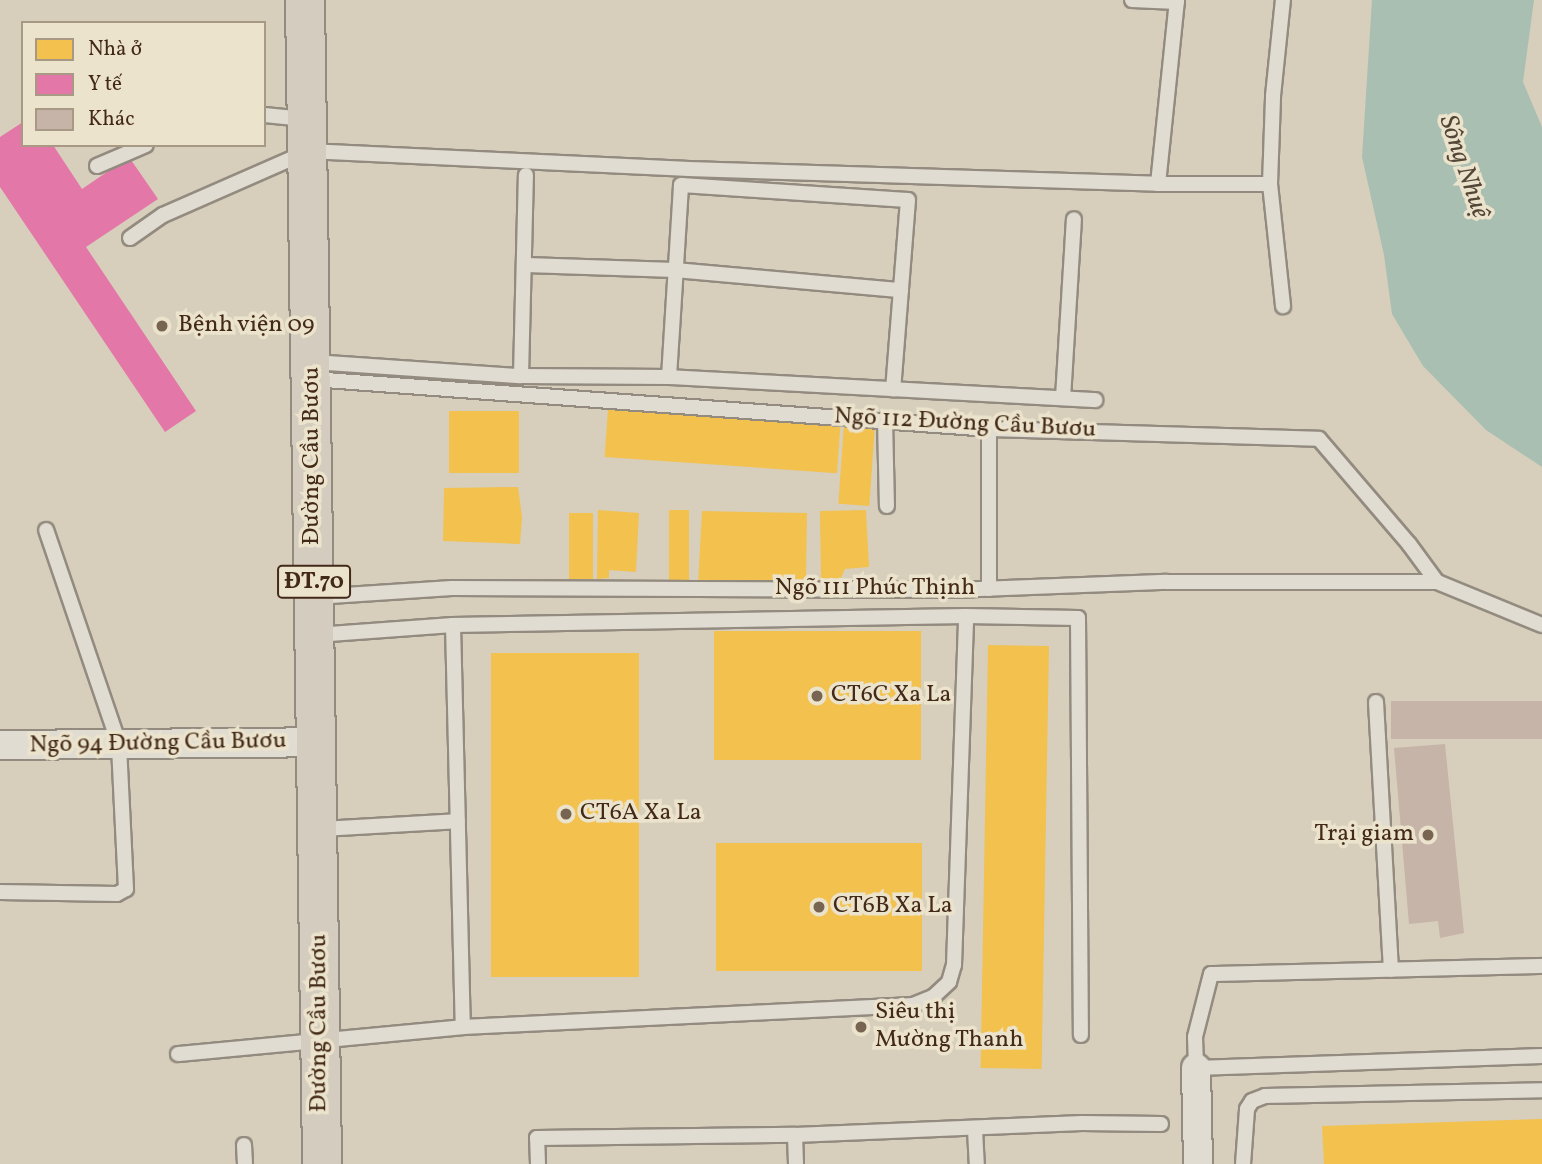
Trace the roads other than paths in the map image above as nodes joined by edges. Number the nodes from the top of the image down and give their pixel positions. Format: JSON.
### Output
{"nodes":[{"id":1,"x":305,"y":0,"type":"edge"},
{"id":2,"x":1132,"y":0,"type":"edge"},
{"id":3,"x":1283,"y":0,"type":"edge"},
{"id":4,"x":1177,"y":1,"type":"edge"},
{"id":5,"x":266,"y":116,"type":"edge"},
{"id":6,"x":309,"y":135,"type":"junction"},
{"id":7,"x":141,"y":147,"type":"edge"},
{"id":8,"x":97,"y":166,"type":"dead end"},
{"id":9,"x":526,"y":175,"type":"dead end"},
{"id":10,"x":1158,"y":184,"type":"junction"},
{"id":11,"x":1270,"y":184,"type":"junction"},
{"id":12,"x":1074,"y":219,"type":"dead end"},
{"id":13,"x":130,"y":238,"type":"dead end"},
{"id":14,"x":526,"y":265,"type":"junction"},
{"id":15,"x":675,"y":270,"type":"junction"},
{"id":16,"x":901,"y":290,"type":"junction"},
{"id":17,"x":1283,"y":306,"type":"dead end"},
{"id":18,"x":312,"y":370,"type":"junction"},
{"id":19,"x":521,"y":376,"type":"junction"},
{"id":20,"x":669,"y":377,"type":"junction"},
{"id":21,"x":893,"y":389,"type":"junction"},
{"id":22,"x":1063,"y":398,"type":"junction"},
{"id":23,"x":1095,"y":400,"type":"dead end"},
{"id":24,"x":885,"y":420,"type":"junction"},
{"id":25,"x":989,"y":429,"type":"junction"},
{"id":26,"x":887,"y":506,"type":"dead end"},
{"id":27,"x":46,"y":530,"type":"dead end"},
{"id":28,"x":1437,"y":582,"type":"junction"},
{"id":29,"x":989,"y":589,"type":"junction"},
{"id":30,"x":314,"y":597,"type":"junction"},
{"id":31,"x":966,"y":616,"type":"junction"},
{"id":32,"x":453,"y":625,"type":"junction"},
{"id":33,"x":1542,"y":625,"type":"edge"},
{"id":34,"x":315,"y":635,"type":"junction"},
{"id":35,"x":1376,"y":702,"type":"dead end"},
{"id":36,"x":317,"y":742,"type":"junction"},
{"id":37,"x":119,"y":744,"type":"junction"},
{"id":38,"x":0,"y":745,"type":"edge"},
{"id":39,"x":458,"y":821,"type":"junction"},
{"id":40,"x":318,"y":829,"type":"junction"},
{"id":41,"x":0,"y":892,"type":"edge"},
{"id":42,"x":1542,"y":966,"type":"edge"},
{"id":43,"x":1391,"y":970,"type":"junction"},
{"id":44,"x":463,"y":1027,"type":"junction"},
{"id":45,"x":1081,"y":1035,"type":"dead end"},
{"id":46,"x":319,"y":1039,"type":"junction"},
{"id":47,"x":178,"y":1054,"type":"dead end"},
{"id":48,"x":1542,"y":1056,"type":"edge"},
{"id":49,"x":1196,"y":1068,"type":"junction"},
{"id":50,"x":1542,"y":1090,"type":"edge"},
{"id":51,"x":1161,"y":1124,"type":"dead end"},
{"id":52,"x":975,"y":1130,"type":"junction"},
{"id":53,"x":796,"y":1135,"type":"junction"},
{"id":54,"x":244,"y":1145,"type":"dead end"},
{"id":55,"x":245,"y":1164,"type":"edge"},
{"id":56,"x":321,"y":1164,"type":"edge"},
{"id":57,"x":538,"y":1164,"type":"edge"},
{"id":58,"x":796,"y":1164,"type":"edge"},
{"id":59,"x":977,"y":1164,"type":"edge"},
{"id":60,"x":1198,"y":1164,"type":"edge"},
{"id":61,"x":1243,"y":1164,"type":"edge"}],
"edges":[{"from":1,"to":6,"type":"main road","name":"Đường Cầu Bươu","number":"ĐT.70"},
{"from":2,"to":4,"type":"lane"},
{"from":3,"to":11,"type":"lane"},
{"from":4,"to":10,"type":"lane"},
{"from":5,"to":6,"type":"lane"},
{"from":6,"to":10,"type":"lane"},
{"from":6,"to":13,"type":"lane"},
{"from":6,"to":18,"type":"main road","name":"Đường Cầu Bươu","number":"ĐT.70"},
{"from":7,"to":8,"type":"lane"},
{"from":9,"to":14,"type":"lane"},
{"from":10,"to":11,"type":"lane"},
{"from":11,"to":17,"type":"lane"},
{"from":12,"to":22,"type":"lane"},
{"from":14,"to":15,"type":"lane"},
{"from":14,"to":19,"type":"lane"},
{"from":15,"to":16,"type":"lane"},
{"from":15,"to":16,"type":"lane"},
{"from":15,"to":20,"type":"lane"},
{"from":16,"to":21,"type":"lane"},
{"from":18,"to":19,"type":"lane"},
{"from":18,"to":24,"type":"lane","name":"Ngõ 112 Đường Cầu Bươu"},
{"from":18,"to":30,"type":"main road","name":"Đường Cầu Bươu","number":"ĐT.70"},
{"from":19,"to":20,"type":"lane"},
{"from":20,"to":21,"type":"lane"},
{"from":21,"to":22,"type":"lane"},
{"from":22,"to":23,"type":"lane"},
{"from":24,"to":25,"type":"lane","name":"Ngõ 112 Đường Cầu Bươu"},
{"from":24,"to":26,"type":"lane"},
{"from":25,"to":28,"type":"lane","name":"Ngõ 112 Đường Cầu Bươu"},
{"from":25,"to":29,"type":"lane"},
{"from":27,"to":37,"type":"lane"},
{"from":28,"to":29,"type":"lane","name":"Ngõ 111 Phúc Thịnh"},
{"from":28,"to":33,"type":"lane"},
{"from":29,"to":30,"type":"lane","name":"Ngõ 111 Phúc Thịnh"},
{"from":30,"to":34,"type":"main road","name":"Đường Cầu Bươu","number":"ĐT.70"},
{"from":31,"to":32,"type":"lane"},
{"from":31,"to":44,"type":"lane"},
{"from":31,"to":45,"type":"lane"},
{"from":32,"to":34,"type":"lane"},
{"from":32,"to":39,"type":"lane"},
{"from":34,"to":36,"type":"main road","name":"Đường Cầu Bươu","number":"ĐT.70"},
{"from":35,"to":43,"type":"lane"},
{"from":36,"to":37,"type":"street","name":"Ngõ 94 Đường Cầu Bươu"},
{"from":36,"to":40,"type":"main road","name":"Đường Cầu Bươu","number":"ĐT.70"},
{"from":37,"to":38,"type":"street","name":"Ngõ 94 Đường Cầu Bươu"},
{"from":37,"to":41,"type":"lane"},
{"from":39,"to":40,"type":"lane"},
{"from":39,"to":44,"type":"lane"},
{"from":40,"to":46,"type":"main road","name":"Đường Cầu Bươu","number":"ĐT.70"},
{"from":42,"to":43,"type":"lane"},
{"from":43,"to":49,"type":"lane"},
{"from":44,"to":46,"type":"lane"},
{"from":46,"to":47,"type":"lane"},
{"from":46,"to":56,"type":"main road","name":"Đường Cầu Bươu","number":"ĐT.70"},
{"from":48,"to":49,"type":"lane"},
{"from":49,"to":60,"type":"street"},
{"from":50,"to":61,"type":"lane"},
{"from":51,"to":52,"type":"lane"},
{"from":52,"to":53,"type":"lane"},
{"from":52,"to":59,"type":"lane"},
{"from":53,"to":57,"type":"lane"},
{"from":53,"to":58,"type":"lane"},
{"from":54,"to":55,"type":"lane"}]}
